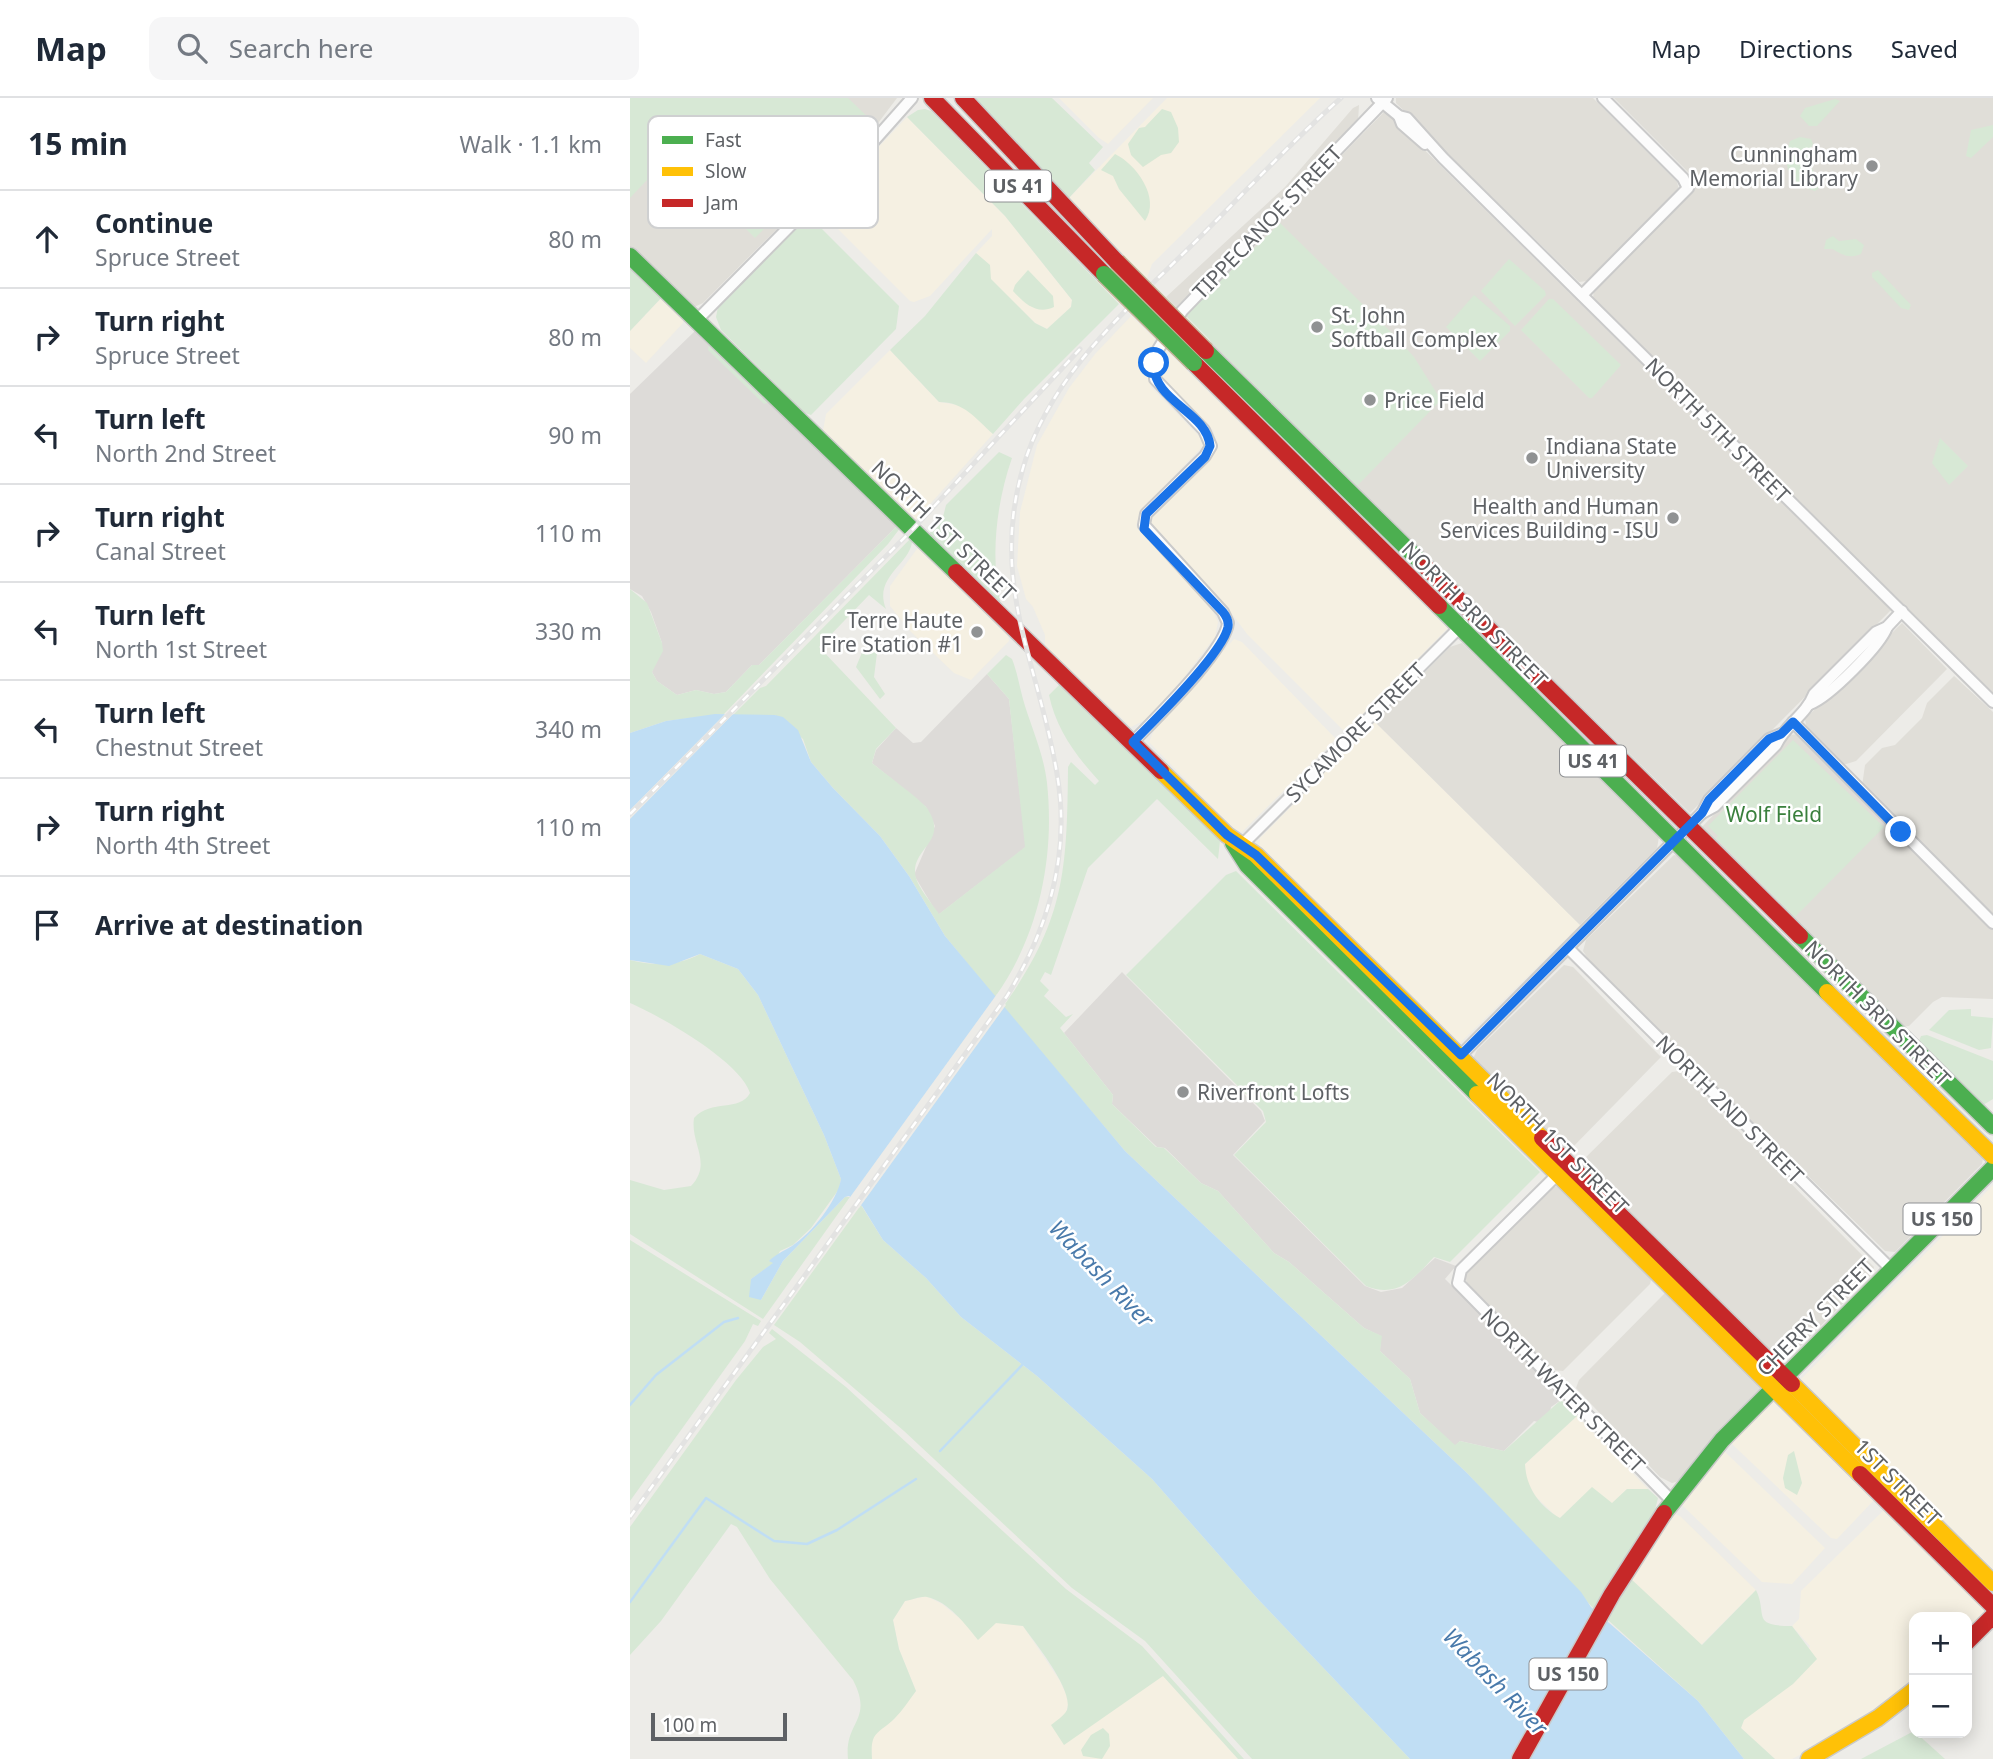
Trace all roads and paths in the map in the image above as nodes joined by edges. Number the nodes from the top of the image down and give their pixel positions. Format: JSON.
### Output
{"nodes":[{"id":1,"x":912,"y":98,"type":"edge"},
{"id":2,"x":932,"y":98,"type":"edge"},
{"id":3,"x":962,"y":98,"type":"edge"},
{"id":4,"x":1603,"y":98,"type":"edge"},
{"id":5,"x":1382,"y":99,"type":"edge"},
{"id":6,"x":878,"y":136,"type":"edge"},
{"id":7,"x":788,"y":228,"type":"edge"},
{"id":8,"x":630,"y":256,"type":"edge"},
{"id":9,"x":1582,"y":295,"type":"junction"},
{"id":10,"x":697,"y":320,"type":"junction"},
{"id":11,"x":1902,"y":611,"type":"junction"},
{"id":12,"x":1474,"y":614,"type":"junction"},
{"id":13,"x":1459,"y":628,"type":"junction"},
{"id":14,"x":1993,"y":702,"type":"edge"},
{"id":15,"x":1793,"y":722,"type":"junction"},
{"id":16,"x":1133,"y":742,"type":"junction"},
{"id":17,"x":1689,"y":826,"type":"junction"},
{"id":18,"x":1674,"y":841,"type":"junction"},
{"id":19,"x":1240,"y":848,"type":"junction"},
{"id":20,"x":1993,"y":923,"type":"edge"},
{"id":21,"x":1568,"y":948,"type":"junction"},
{"id":22,"x":1455,"y":1060,"type":"junction"},
{"id":23,"x":1993,"y":1126,"type":"edge"},
{"id":24,"x":1993,"y":1156,"type":"edge"},
{"id":25,"x":1564,"y":1168,"type":"junction"},
{"id":26,"x":1993,"y":1168,"type":"edge"},
{"id":27,"x":1892,"y":1270,"type":"junction"},
{"id":28,"x":1780,"y":1383,"type":"junction"},
{"id":29,"x":1672,"y":1500,"type":"junction"},
{"id":30,"x":1993,"y":1583,"type":"edge"},
{"id":31,"x":1993,"y":1606,"type":"edge"},
{"id":32,"x":1993,"y":1616,"type":"edge"},
{"id":33,"x":1972,"y":1637,"type":"edge"},
{"id":34,"x":1909,"y":1694,"type":"edge"},
{"id":35,"x":1520,"y":1759,"type":"edge"},
{"id":36,"x":1809,"y":1759,"type":"edge"}],
"edges":[{"from":1,"to":6,"type":"street"},
{"from":2,"to":13,"type":"main road","name":"NORTH 3RD STREET","number":"US 41","bridge":true},
{"from":3,"to":12,"type":"main road","name":"NORTH 3RD STREET","number":"US 41","bridge":true},
{"from":4,"to":9,"type":"street"},
{"from":5,"to":9,"type":"street","name":"NORTH 5TH STREET"},
{"from":5,"to":16,"type":"street","name":"TIPPECANOE STREET"},
{"from":7,"to":10,"type":"street"},
{"from":8,"to":10,"type":"main road","name":"NORTH 1ST STREET"},
{"from":9,"to":11,"type":"street","name":"NORTH 5TH STREET"},
{"from":10,"to":16,"type":"main road","name":"NORTH 1ST STREET"},
{"from":11,"to":14,"type":"street","name":"NORTH 5TH STREET"},
{"from":11,"to":15,"type":"street"},
{"from":12,"to":13,"type":"street","name":"SYCAMORE STREET"},
{"from":12,"to":17,"type":"main road","name":"NORTH 3RD STREET","number":"US 41"},
{"from":13,"to":18,"type":"main road","name":"NORTH 3RD STREET","number":"US 41"},
{"from":13,"to":19,"type":"street","name":"SYCAMORE STREET"},
{"from":15,"to":17,"type":"street"},
{"from":15,"to":20,"type":"street"},
{"from":16,"to":19,"type":"main road","name":"NORTH 1ST STREET"},
{"from":17,"to":18,"type":"street"},
{"from":17,"to":23,"type":"main road","name":"NORTH 3RD STREET","number":"US 41"},
{"from":18,"to":21,"type":"street"},
{"from":18,"to":24,"type":"main road","name":"NORTH 3RD STREET","number":"US 41"},
{"from":19,"to":22,"type":"main road","name":"NORTH 1ST STREET"},
{"from":21,"to":22,"type":"street"},
{"from":21,"to":27,"type":"street","name":"NORTH 2ND STREET"},
{"from":22,"to":25,"type":"main road","name":"NORTH 1ST STREET"},
{"from":25,"to":28,"type":"main road","name":"NORTH 1ST STREET"},
{"from":25,"to":29,"type":"street","name":"NORTH WATER STREET"},
{"from":26,"to":27,"type":"main road","name":"CHERRY STREET","number":"US 150"},
{"from":27,"to":28,"type":"main road","name":"CHERRY STREET","number":"US 150"},
{"from":28,"to":29,"type":"main road","name":"CHERRY STREET","number":"US 150"},
{"from":28,"to":30,"type":"main road","name":"1ST STREET"},
{"from":28,"to":31,"type":"main road","name":"1ST STREET"},
{"from":29,"to":35,"type":"main road","number":"US 150"},
{"from":32,"to":33,"type":"main road"},
{"from":34,"to":36,"type":"main road"}]}
